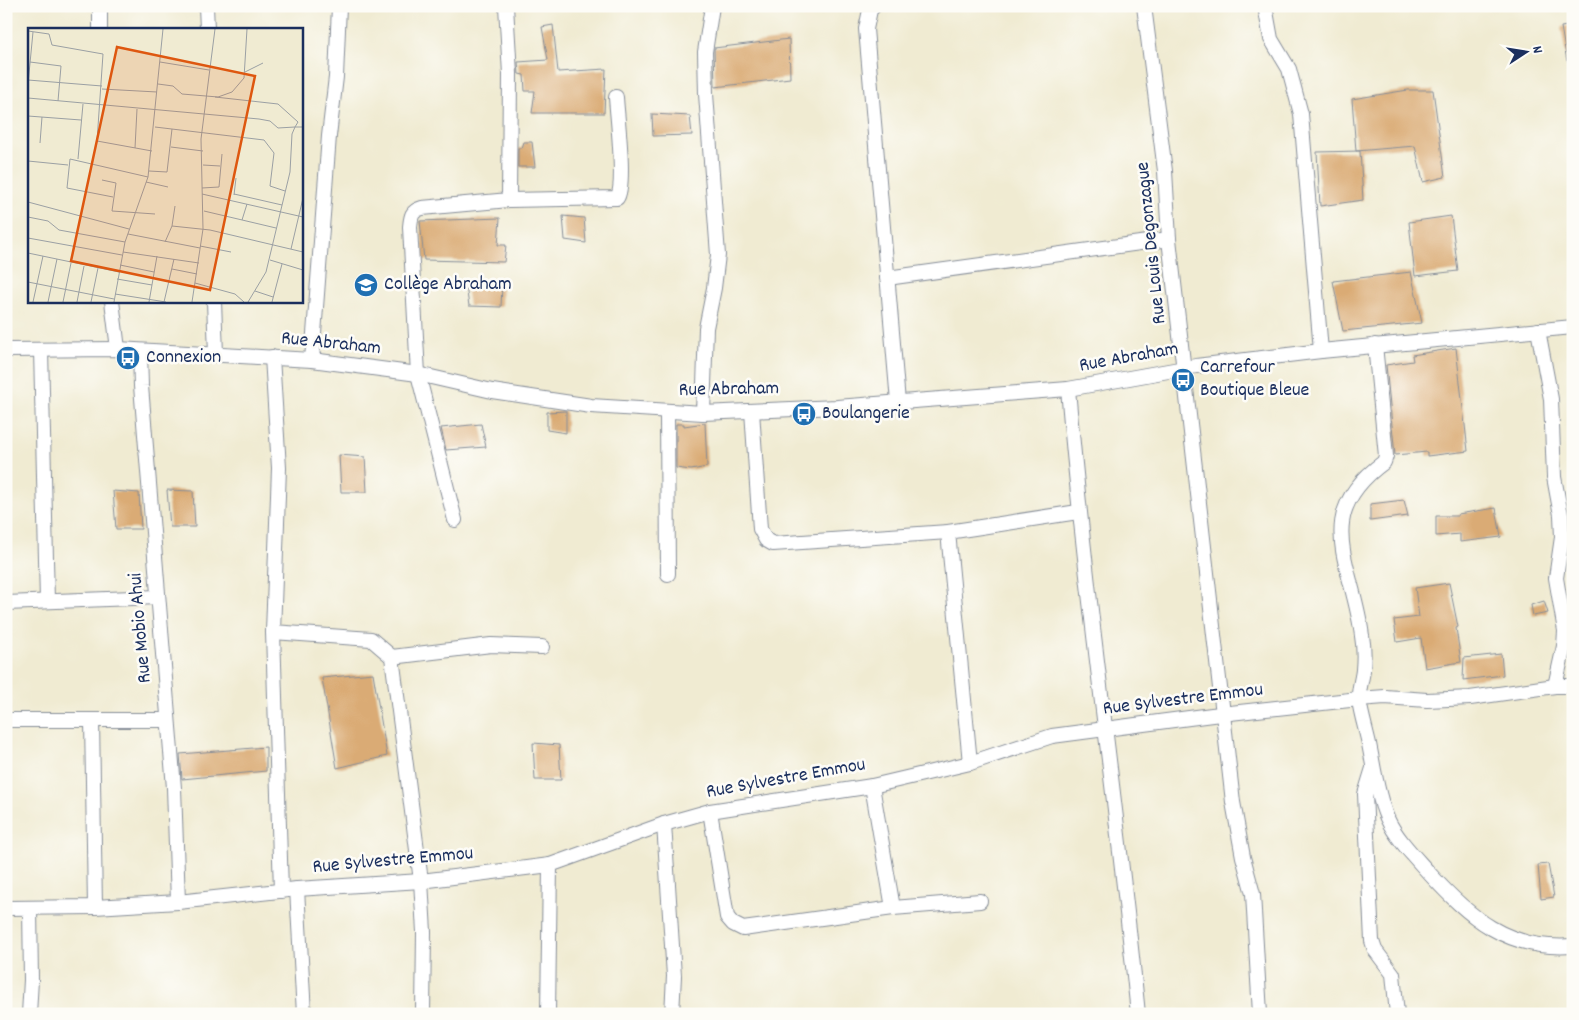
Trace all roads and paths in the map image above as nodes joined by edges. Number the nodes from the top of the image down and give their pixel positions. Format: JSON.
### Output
{"nodes":[{"id":1,"x":100,"y":6,"type":"edge"},
{"id":2,"x":206,"y":6,"type":"edge"},
{"id":3,"x":339,"y":6,"type":"edge"},
{"id":4,"x":506,"y":6,"type":"edge"},
{"id":5,"x":712,"y":6,"type":"edge"},
{"id":6,"x":874,"y":6,"type":"edge"},
{"id":7,"x":1144,"y":6,"type":"edge"},
{"id":8,"x":1265,"y":6,"type":"edge"},
{"id":9,"x":100,"y":28,"type":"edge"},
{"id":10,"x":208,"y":28,"type":"edge"},
{"id":11,"x":616,"y":97,"type":"dead end"},
{"id":12,"x":509,"y":200,"type":"junction"},
{"id":13,"x":1170,"y":239,"type":"junction"},
{"id":14,"x":887,"y":278,"type":"junction"},
{"id":15,"x":112,"y":302,"type":"edge"},
{"id":16,"x":214,"y":302,"type":"edge"},
{"id":17,"x":1573,"y":327,"type":"edge"},
{"id":18,"x":1538,"y":330,"type":"junction"},
{"id":19,"x":1375,"y":346,"type":"junction"},
{"id":20,"x":118,"y":349,"type":"junction"},
{"id":21,"x":6,"y":350,"type":"edge"},
{"id":22,"x":41,"y":350,"type":"junction"},
{"id":23,"x":140,"y":350,"type":"junction"},
{"id":24,"x":1321,"y":351,"type":"junction"},
{"id":25,"x":216,"y":354,"type":"junction"},
{"id":26,"x":272,"y":357,"type":"junction"},
{"id":27,"x":312,"y":360,"type":"junction"},
{"id":28,"x":1186,"y":368,"type":"junction"},
{"id":29,"x":418,"y":374,"type":"junction"},
{"id":30,"x":1068,"y":389,"type":"junction"},
{"id":31,"x":898,"y":402,"type":"junction"},
{"id":32,"x":752,"y":411,"type":"junction"},
{"id":33,"x":667,"y":412,"type":"junction"},
{"id":34,"x":704,"y":413,"type":"junction"},
{"id":35,"x":1078,"y":512,"type":"junction"},
{"id":36,"x":455,"y":520,"type":"dead end"},
{"id":37,"x":948,"y":532,"type":"junction"},
{"id":38,"x":668,"y":574,"type":"dead end"},
{"id":39,"x":158,"y":597,"type":"junction"},
{"id":40,"x":48,"y":601,"type":"junction"},
{"id":41,"x":6,"y":603,"type":"edge"},
{"id":42,"x":273,"y":632,"type":"junction"},
{"id":43,"x":542,"y":647,"type":"dead end"},
{"id":44,"x":392,"y":657,"type":"junction"},
{"id":45,"x":1554,"y":686,"type":"junction"},
{"id":46,"x":1573,"y":686,"type":"edge"},
{"id":47,"x":1359,"y":699,"type":"junction"},
{"id":48,"x":1224,"y":714,"type":"junction"},
{"id":49,"x":6,"y":720,"type":"edge"},
{"id":50,"x":92,"y":720,"type":"junction"},
{"id":51,"x":168,"y":720,"type":"junction"},
{"id":52,"x":1105,"y":730,"type":"junction"},
{"id":53,"x":970,"y":763,"type":"junction"},
{"id":54,"x":1374,"y":767,"type":"junction"},
{"id":55,"x":872,"y":786,"type":"junction"},
{"id":56,"x":710,"y":811,"type":"junction"},
{"id":57,"x":664,"y":824,"type":"junction"},
{"id":58,"x":550,"y":865,"type":"junction"},
{"id":59,"x":421,"y":881,"type":"junction"},
{"id":60,"x":297,"y":890,"type":"junction"},
{"id":61,"x":281,"y":891,"type":"junction"},
{"id":62,"x":980,"y":901,"type":"dead end"},
{"id":63,"x":178,"y":902,"type":"junction"},
{"id":64,"x":95,"y":907,"type":"junction"},
{"id":65,"x":6,"y":908,"type":"edge"},
{"id":66,"x":30,"y":908,"type":"junction"},
{"id":67,"x":894,"y":908,"type":"junction"},
{"id":68,"x":1573,"y":946,"type":"edge"},
{"id":69,"x":29,"y":1014,"type":"edge"},
{"id":70,"x":304,"y":1014,"type":"edge"},
{"id":71,"x":423,"y":1014,"type":"edge"},
{"id":72,"x":548,"y":1014,"type":"edge"},
{"id":73,"x":672,"y":1014,"type":"edge"},
{"id":74,"x":1138,"y":1014,"type":"edge"},
{"id":75,"x":1260,"y":1014,"type":"edge"},
{"id":76,"x":1397,"y":1014,"type":"edge"}],
"edges":[{"from":1,"to":9,"type":"street"},
{"from":2,"to":10,"type":"street"},
{"from":3,"to":27,"type":"street"},
{"from":4,"to":12,"type":"street"},
{"from":5,"to":34,"type":"street"},
{"from":6,"to":14,"type":"street"},
{"from":7,"to":13,"type":"street","name":"Rue Louis Degonzague"},
{"from":8,"to":24,"type":"street"},
{"from":11,"to":12,"type":"street"},
{"from":12,"to":29,"type":"street"},
{"from":13,"to":14,"type":"street"},
{"from":13,"to":28,"type":"street","name":"Rue Louis Degonzague"},
{"from":14,"to":31,"type":"street"},
{"from":15,"to":20,"type":"street"},
{"from":16,"to":25,"type":"street"},
{"from":17,"to":18,"type":"street","name":"Rue Abraham"},
{"from":18,"to":19,"type":"street","name":"Rue Abraham"},
{"from":18,"to":45,"type":"street"},
{"from":19,"to":24,"type":"street","name":"Rue Abraham"},
{"from":19,"to":47,"type":"street"},
{"from":20,"to":22,"type":"street","name":"Rue Abraham"},
{"from":20,"to":23,"type":"street","name":"Rue Abraham"},
{"from":21,"to":22,"type":"street","name":"Rue Abraham"},
{"from":22,"to":40,"type":"street"},
{"from":23,"to":25,"type":"street","name":"Rue Abraham"},
{"from":23,"to":39,"type":"street","name":"Rue Mobio Ahui"},
{"from":24,"to":28,"type":"street","name":"Rue Abraham"},
{"from":25,"to":26,"type":"street","name":"Rue Abraham"},
{"from":26,"to":27,"type":"street","name":"Rue Abraham"},
{"from":26,"to":42,"type":"street"},
{"from":27,"to":29,"type":"street","name":"Rue Abraham"},
{"from":28,"to":30,"type":"street","name":"Rue Abraham"},
{"from":28,"to":48,"type":"street","name":"Rue Louis Degonzague"},
{"from":29,"to":33,"type":"street","name":"Rue Abraham"},
{"from":29,"to":36,"type":"street"},
{"from":30,"to":31,"type":"street","name":"Rue Abraham"},
{"from":30,"to":35,"type":"street"},
{"from":31,"to":32,"type":"street","name":"Rue Abraham"},
{"from":32,"to":34,"type":"street","name":"Rue Abraham"},
{"from":32,"to":37,"type":"street"},
{"from":33,"to":34,"type":"street","name":"Rue Abraham"},
{"from":33,"to":38,"type":"street"},
{"from":35,"to":37,"type":"street"},
{"from":35,"to":52,"type":"street"},
{"from":37,"to":53,"type":"street"},
{"from":39,"to":40,"type":"street"},
{"from":39,"to":51,"type":"street","name":"Rue Mobio Ahui"},
{"from":40,"to":41,"type":"street"},
{"from":42,"to":44,"type":"street"},
{"from":42,"to":61,"type":"street"},
{"from":43,"to":44,"type":"street"},
{"from":44,"to":59,"type":"street"},
{"from":45,"to":46,"type":"street","name":"Rue Sylvestre Emmou"},
{"from":45,"to":47,"type":"street","name":"Rue Sylvestre Emmou"},
{"from":47,"to":48,"type":"street","name":"Rue Sylvestre Emmou"},
{"from":47,"to":54,"type":"street"},
{"from":48,"to":52,"type":"street","name":"Rue Sylvestre Emmou"},
{"from":48,"to":75,"type":"street","name":"Rue Louis Degonzague"},
{"from":49,"to":50,"type":"street"},
{"from":50,"to":51,"type":"street"},
{"from":50,"to":64,"type":"street"},
{"from":51,"to":63,"type":"street","name":"Rue Mobio Ahui"},
{"from":52,"to":53,"type":"street","name":"Rue Sylvestre Emmou"},
{"from":52,"to":74,"type":"street"},
{"from":53,"to":55,"type":"street","name":"Rue Sylvestre Emmou"},
{"from":54,"to":68,"type":"street"},
{"from":54,"to":76,"type":"street"},
{"from":55,"to":56,"type":"street","name":"Rue Sylvestre Emmou"},
{"from":55,"to":67,"type":"street"},
{"from":56,"to":57,"type":"street","name":"Rue Sylvestre Emmou"},
{"from":56,"to":67,"type":"street"},
{"from":57,"to":58,"type":"street","name":"Rue Sylvestre Emmou"},
{"from":57,"to":73,"type":"street"},
{"from":58,"to":59,"type":"street","name":"Rue Sylvestre Emmou"},
{"from":58,"to":72,"type":"street"},
{"from":59,"to":60,"type":"street","name":"Rue Sylvestre Emmou"},
{"from":59,"to":71,"type":"street"},
{"from":60,"to":61,"type":"street","name":"Rue Sylvestre Emmou"},
{"from":60,"to":70,"type":"street"},
{"from":61,"to":63,"type":"street","name":"Rue Sylvestre Emmou"},
{"from":62,"to":67,"type":"street"},
{"from":63,"to":64,"type":"street","name":"Rue Sylvestre Emmou"},
{"from":64,"to":66,"type":"street","name":"Rue Sylvestre Emmou"},
{"from":65,"to":66,"type":"street","name":"Rue Sylvestre Emmou"},
{"from":66,"to":69,"type":"street"}]}
